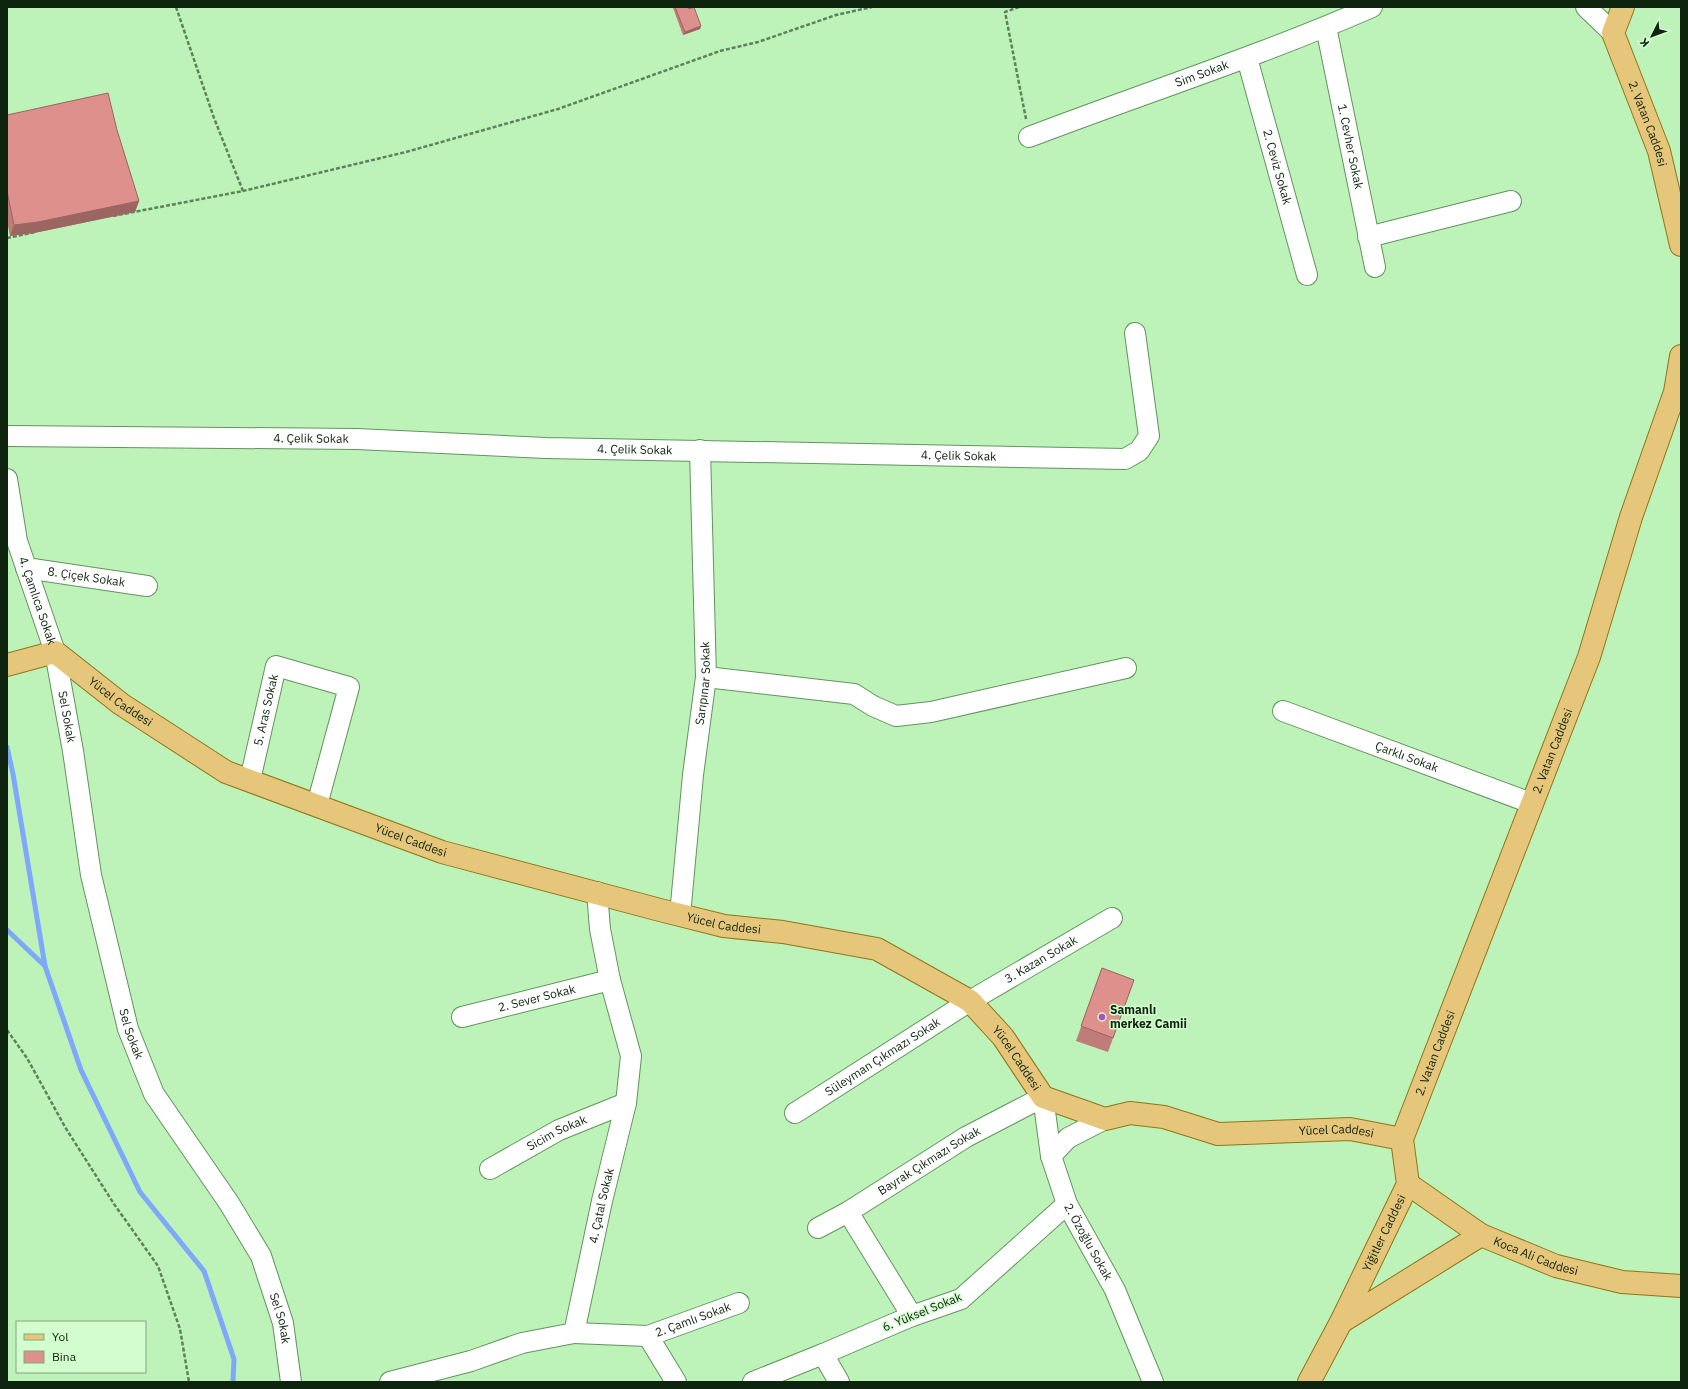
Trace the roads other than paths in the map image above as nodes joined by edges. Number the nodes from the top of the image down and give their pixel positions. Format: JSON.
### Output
{"nodes":[{"id":1,"x":1372,"y":7,"type":"edge"},
{"id":2,"x":1586,"y":7,"type":"edge"},
{"id":3,"x":1623,"y":7,"type":"edge"},
{"id":4,"x":1326,"y":27,"type":"junction"},
{"id":5,"x":1614,"y":33,"type":"junction"},
{"id":6,"x":1247,"y":58,"type":"junction"},
{"id":7,"x":1029,"y":137,"type":"road end"},
{"id":8,"x":1511,"y":201,"type":"dead end"},
{"id":9,"x":1368,"y":237,"type":"junction"},
{"id":10,"x":1681,"y":245,"type":"edge"},
{"id":11,"x":1375,"y":267,"type":"dead end"},
{"id":12,"x":1307,"y":275,"type":"dead end"},
{"id":13,"x":1135,"y":333,"type":"dead end"},
{"id":14,"x":1681,"y":356,"type":"edge"},
{"id":15,"x":7,"y":436,"type":"edge"},
{"id":16,"x":700,"y":450,"type":"junction"},
{"id":17,"x":7,"y":479,"type":"edge"},
{"id":18,"x":26,"y":568,"type":"junction"},
{"id":19,"x":147,"y":586,"type":"dead end"},
{"id":20,"x":55,"y":652,"type":"junction"},
{"id":21,"x":7,"y":665,"type":"edge"},
{"id":22,"x":1126,"y":668,"type":"dead end"},
{"id":23,"x":706,"y":677,"type":"junction"},
{"id":24,"x":1283,"y":711,"type":"dead end"},
{"id":25,"x":250,"y":780,"type":"junction"},
{"id":26,"x":1531,"y":803,"type":"junction"},
{"id":27,"x":317,"y":805,"type":"junction"},
{"id":28,"x":597,"y":892,"type":"junction"},
{"id":29,"x":680,"y":915,"type":"junction"},
{"id":30,"x":1112,"y":918,"type":"dead end"},
{"id":31,"x":610,"y":980,"type":"junction"},
{"id":32,"x":970,"y":1001,"type":"junction"},
{"id":33,"x":462,"y":1017,"type":"dead end"},
{"id":34,"x":1043,"y":1097,"type":"junction"},
{"id":35,"x":626,"y":1103,"type":"junction"},
{"id":36,"x":795,"y":1113,"type":"dead end"},
{"id":37,"x":1105,"y":1119,"type":"junction"},
{"id":38,"x":1402,"y":1139,"type":"junction"},
{"id":39,"x":1051,"y":1156,"type":"junction"},
{"id":40,"x":490,"y":1169,"type":"dead end"},
{"id":41,"x":1408,"y":1184,"type":"junction"},
{"id":42,"x":1067,"y":1204,"type":"junction"},
{"id":43,"x":848,"y":1212,"type":"junction"},
{"id":44,"x":818,"y":1228,"type":"dead end"},
{"id":45,"x":1481,"y":1235,"type":"junction"},
{"id":46,"x":1681,"y":1286,"type":"edge"},
{"id":47,"x":739,"y":1303,"type":"dead end"},
{"id":48,"x":912,"y":1316,"type":"junction"},
{"id":49,"x":1341,"y":1322,"type":"junction"},
{"id":50,"x":574,"y":1333,"type":"junction"},
{"id":51,"x":648,"y":1336,"type":"junction"},
{"id":52,"x":823,"y":1354,"type":"junction"},
{"id":53,"x":291,"y":1382,"type":"edge"},
{"id":54,"x":390,"y":1382,"type":"edge"},
{"id":55,"x":676,"y":1382,"type":"edge"},
{"id":56,"x":753,"y":1382,"type":"edge"},
{"id":57,"x":839,"y":1382,"type":"edge"},
{"id":58,"x":1153,"y":1382,"type":"edge"},
{"id":59,"x":1309,"y":1382,"type":"edge"}],
"edges":[{"from":1,"to":4,"type":"street","name":"Sim Sokak"},
{"from":2,"to":5,"type":"street"},
{"from":3,"to":5,"type":"main road"},
{"from":4,"to":6,"type":"street","name":"Sim Sokak"},
{"from":4,"to":9,"type":"street","name":"1. Cevher Sokak"},
{"from":5,"to":10,"type":"main road","name":"2. Vatan Caddesi"},
{"from":6,"to":7,"type":"street","name":"Sim Sokak"},
{"from":6,"to":12,"type":"street","name":"2. Ceviz Sokak"},
{"from":8,"to":9,"type":"street"},
{"from":9,"to":11,"type":"street","name":"1. Cevher Sokak"},
{"from":13,"to":16,"type":"street","name":"4. Çelik Sokak"},
{"from":14,"to":26,"type":"main road","name":"2. Vatan Caddesi"},
{"from":15,"to":16,"type":"street","name":"4. Çelik Sokak"},
{"from":16,"to":23,"type":"street","name":"Sarıpınar Sokak"},
{"from":17,"to":18,"type":"street","name":"4. Çamlıca Sokak"},
{"from":18,"to":19,"type":"street","name":"8. Çiçek Sokak"},
{"from":18,"to":20,"type":"street","name":"4. Çamlıca Sokak"},
{"from":20,"to":21,"type":"main road"},
{"from":20,"to":25,"type":"main road","name":"Yücel Caddesi"},
{"from":20,"to":53,"type":"street","name":"Sel Sokak"},
{"from":22,"to":23,"type":"street"},
{"from":23,"to":29,"type":"street","name":"Sarıpınar Sokak"},
{"from":24,"to":26,"type":"street","name":"Çarklı Sokak"},
{"from":25,"to":27,"type":"main road","name":"Yücel Caddesi"},
{"from":25,"to":27,"type":"street","name":"5. Aras Sokak"},
{"from":26,"to":38,"type":"main road","name":"2. Vatan Caddesi"},
{"from":27,"to":28,"type":"main road","name":"Yücel Caddesi"},
{"from":28,"to":29,"type":"main road","name":"Yücel Caddesi"},
{"from":28,"to":31,"type":"street","name":"4. Çatal Sokak"},
{"from":29,"to":32,"type":"main road","name":"Yücel Caddesi"},
{"from":30,"to":32,"type":"street","name":"3. Kazan Sokak"},
{"from":31,"to":33,"type":"street","name":"2. Sever Sokak"},
{"from":31,"to":35,"type":"street","name":"4. Çatal Sokak"},
{"from":32,"to":34,"type":"main road","name":"Yücel Caddesi"},
{"from":32,"to":36,"type":"street","name":"Süleyman Çıkmazı Sokak"},
{"from":34,"to":37,"type":"main road","name":"Yücel Caddesi"},
{"from":34,"to":39,"type":"street","name":"2. Özoğlu Sokak"},
{"from":34,"to":43,"type":"street","name":"Bayrak Çıkmazı Sokak"},
{"from":35,"to":40,"type":"street","name":"Sicim Sokak"},
{"from":35,"to":50,"type":"street","name":"4. Çatal Sokak"},
{"from":37,"to":38,"type":"main road","name":"Yücel Caddesi"},
{"from":37,"to":39,"type":"street"},
{"from":38,"to":41,"type":"main road","name":"Yiğitler Caddesi"},
{"from":39,"to":42,"type":"street","name":"2. Özoğlu Sokak"},
{"from":41,"to":45,"type":"main road","name":"Koca Ali Caddesi"},
{"from":41,"to":49,"type":"main road","name":"Yiğitler Caddesi"},
{"from":42,"to":48,"type":"street","name":"6. Yüksel Sokak"},
{"from":42,"to":58,"type":"street","name":"2. Özoğlu Sokak"},
{"from":43,"to":44,"type":"street","name":"Bayrak Çıkmazı Sokak"},
{"from":43,"to":48,"type":"street"},
{"from":45,"to":46,"type":"main road","name":"Koca Ali Caddesi"},
{"from":45,"to":49,"type":"main road"},
{"from":47,"to":51,"type":"street","name":"2. Çamlı Sokak"},
{"from":48,"to":52,"type":"street","name":"6. Yüksel Sokak"},
{"from":49,"to":59,"type":"main road","name":"Yiğitler Caddesi"},
{"from":50,"to":51,"type":"street","name":"2. Çamlı Sokak"},
{"from":50,"to":54,"type":"street"},
{"from":51,"to":55,"type":"street","name":"2. Çamlı Sokak"},
{"from":52,"to":56,"type":"street","name":"6. Yüksel Sokak"},
{"from":52,"to":57,"type":"street"}]}
